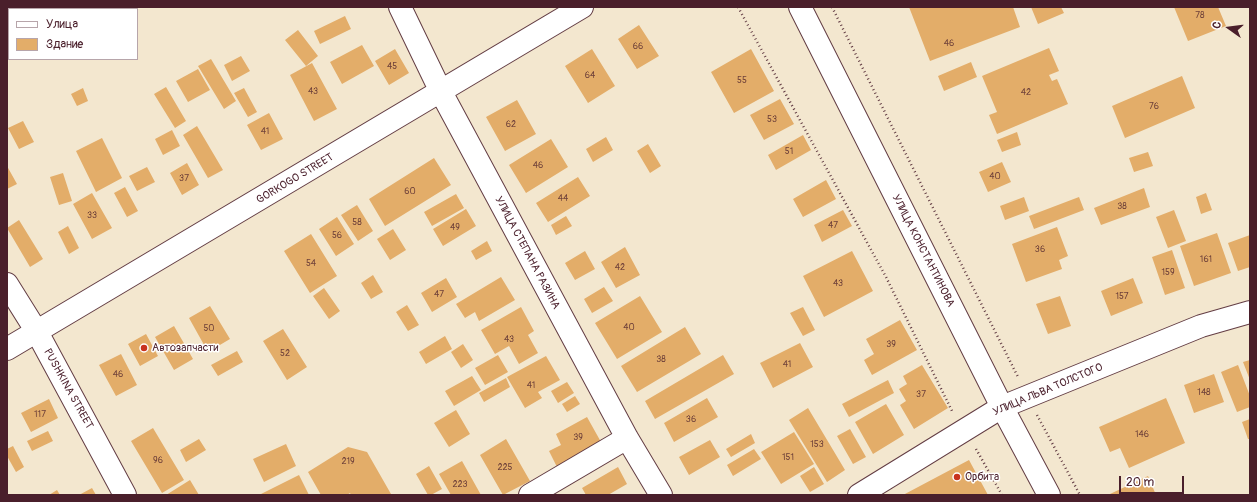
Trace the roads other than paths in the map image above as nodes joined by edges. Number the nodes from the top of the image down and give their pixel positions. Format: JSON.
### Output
{"nodes":[{"id":1,"x":400,"y":7,"type":"edge"},
{"id":2,"x":582,"y":7,"type":"edge"},
{"id":3,"x":800,"y":7,"type":"edge"},
{"id":4,"x":441,"y":92,"type":"junction"},
{"id":5,"x":7,"y":284,"type":"edge"},
{"id":6,"x":1250,"y":312,"type":"edge"},
{"id":7,"x":37,"y":332,"type":"junction"},
{"id":8,"x":7,"y":349,"type":"edge"},
{"id":9,"x":1002,"y":407,"type":"junction"},
{"id":10,"x":627,"y":438,"type":"junction"},
{"id":11,"x":126,"y":495,"type":"edge"},
{"id":12,"x":530,"y":495,"type":"edge"},
{"id":13,"x":661,"y":495,"type":"edge"},
{"id":14,"x":859,"y":495,"type":"edge"},
{"id":15,"x":1049,"y":495,"type":"edge"}],
"edges":[{"from":1,"to":4,"type":"street","name":"УЛИЦА СТЕПАНА РАЗИНА"},
{"from":2,"to":4,"type":"street","name":"GORKOGO STREET"},
{"from":3,"to":9,"type":"street","name":"УЛИЦА КОНСТАНТИНОВА"},
{"from":4,"to":7,"type":"street","name":"GORKOGO STREET"},
{"from":4,"to":10,"type":"street","name":"УЛИЦА СТЕПАНА РАЗИНА"},
{"from":5,"to":7,"type":"street","name":"PUSHKINA STREET"},
{"from":6,"to":9,"type":"street","name":"УЛИЦА ЛЬВА ТОЛСТОГО"},
{"from":7,"to":8,"type":"street","name":"GORKOGO STREET"},
{"from":7,"to":11,"type":"street","name":"PUSHKINA STREET"},
{"from":9,"to":14,"type":"street","name":"УЛИЦА ЛЬВА ТОЛСТОГО"},
{"from":9,"to":15,"type":"street","name":"УЛИЦА КОНСТАНТИНОВА"},
{"from":10,"to":12,"type":"street"},
{"from":10,"to":13,"type":"street","name":"УЛИЦА СТЕПАНА РАЗИНА"}]}
